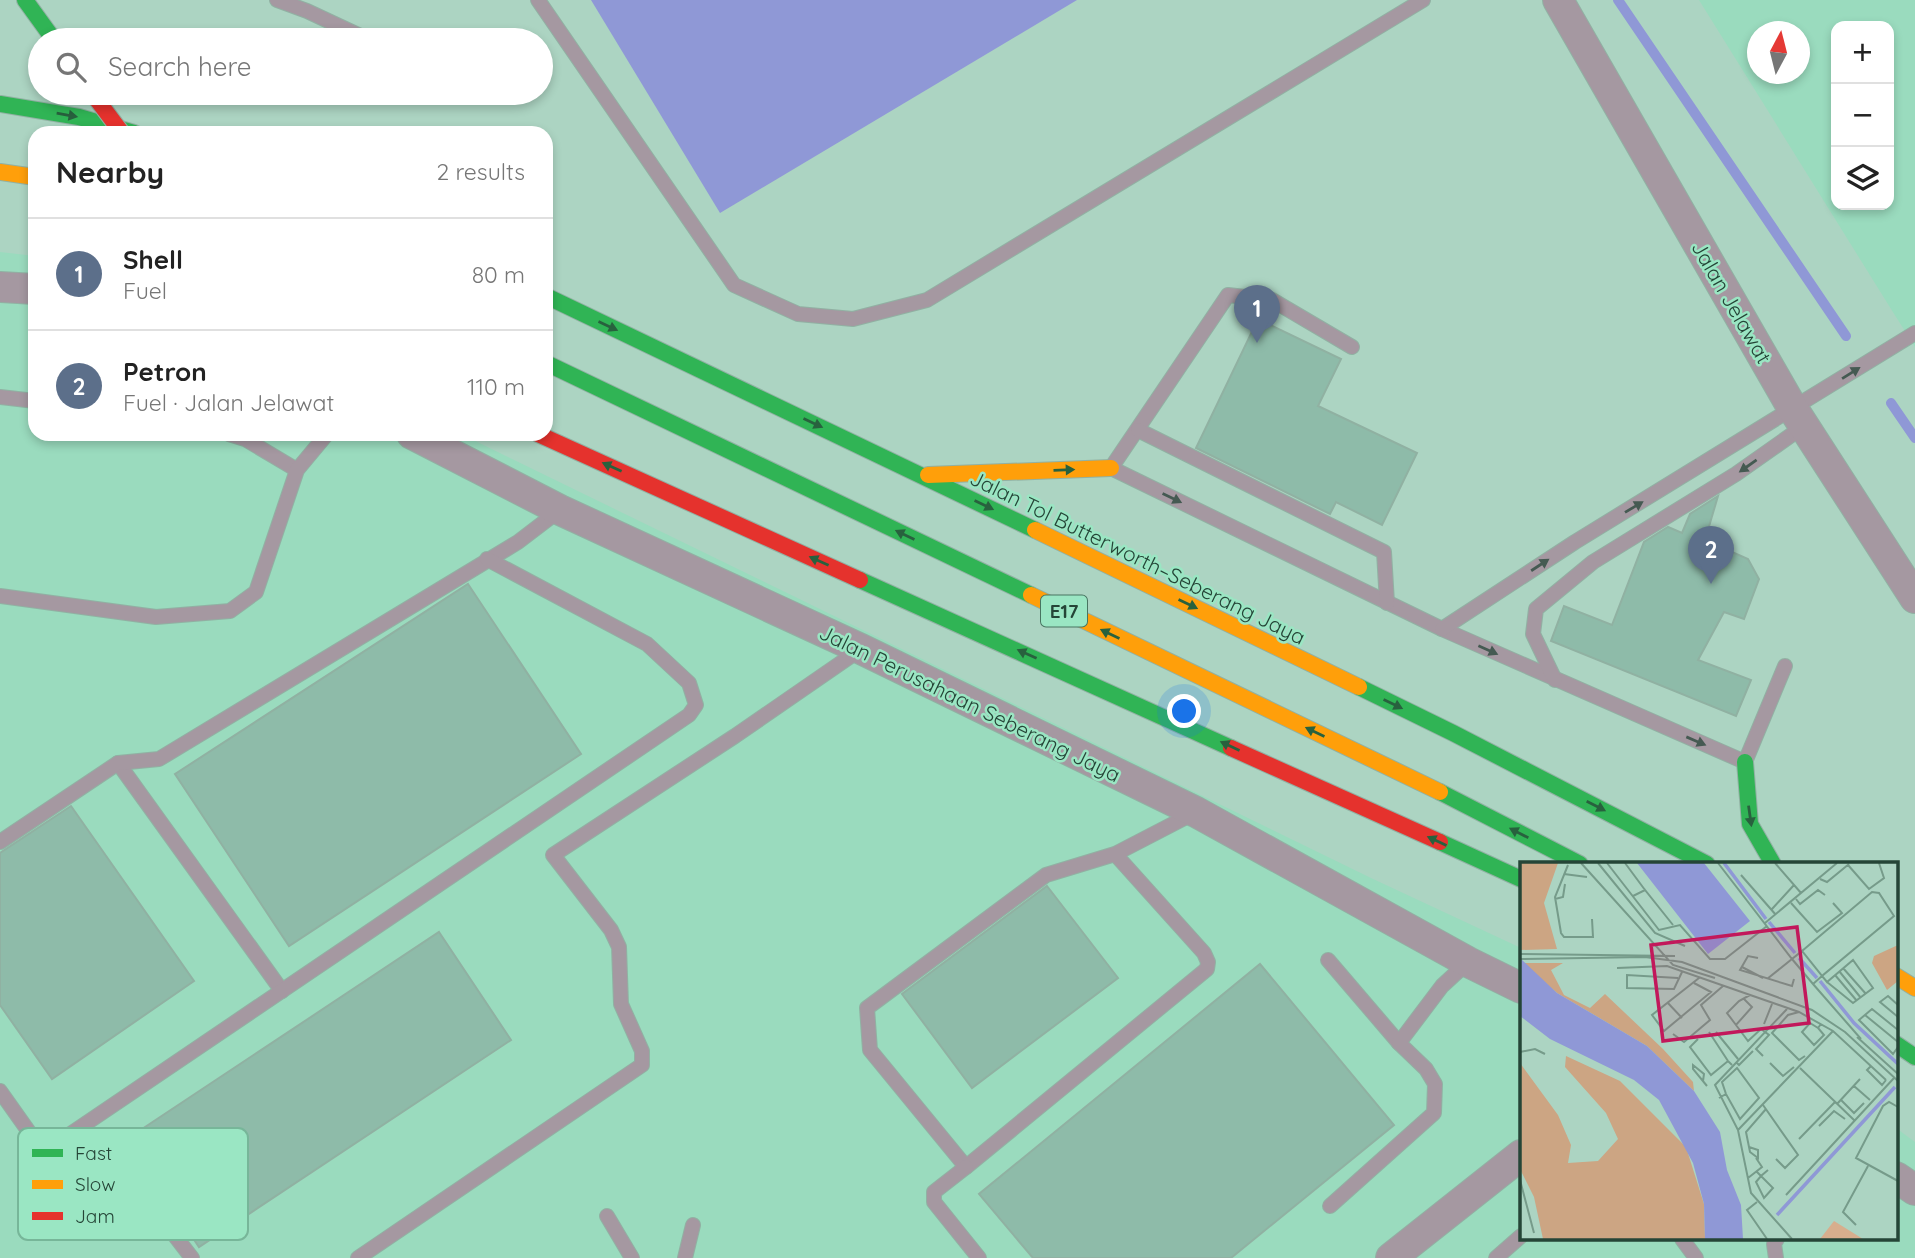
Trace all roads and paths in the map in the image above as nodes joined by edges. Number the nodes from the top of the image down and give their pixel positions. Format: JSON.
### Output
{"nodes":[{"id":1,"x":24,"y":0,"type":"edge"},
{"id":2,"x":277,"y":0,"type":"edge"},
{"id":3,"x":538,"y":0,"type":"edge"},
{"id":4,"x":1423,"y":0,"type":"edge"},
{"id":5,"x":1558,"y":0,"type":"edge"},
{"id":6,"x":45,"y":28,"type":"edge"},
{"id":7,"x":343,"y":28,"type":"edge"},
{"id":8,"x":0,"y":104,"type":"edge"},
{"id":9,"x":101,"y":105,"type":"edge"},
{"id":10,"x":110,"y":126,"type":"edge"},
{"id":11,"x":117,"y":126,"type":"edge"},
{"id":12,"x":0,"y":172,"type":"edge"},
{"id":13,"x":28,"y":176,"type":"edge"},
{"id":14,"x":0,"y":287,"type":"edge"},
{"id":15,"x":28,"y":289,"type":"edge"},
{"id":16,"x":553,"y":299,"type":"edge"},
{"id":17,"x":1915,"y":333,"type":"edge"},
{"id":18,"x":1352,"y":347,"type":"dead end"},
{"id":19,"x":553,"y":366,"type":"edge"},
{"id":20,"x":0,"y":397,"type":"edge"},
{"id":21,"x":28,"y":400,"type":"edge"},
{"id":22,"x":1799,"y":418,"type":"junction"},
{"id":23,"x":1138,"y":430,"type":"junction"},
{"id":24,"x":248,"y":441,"type":"edge"},
{"id":25,"x":321,"y":441,"type":"edge"},
{"id":26,"x":426,"y":441,"type":"edge"},
{"id":27,"x":553,"y":441,"type":"edge"},
{"id":28,"x":1111,"y":468,"type":"junction"},
{"id":29,"x":297,"y":470,"type":"junction"},
{"id":30,"x":922,"y":475,"type":"junction"},
{"id":31,"x":560,"y":510,"type":"junction"},
{"id":32,"x":487,"y":559,"type":"junction"},
{"id":33,"x":0,"y":596,"type":"edge"},
{"id":34,"x":1915,"y":598,"type":"edge"},
{"id":35,"x":1387,"y":603,"type":"junction"},
{"id":36,"x":1442,"y":629,"type":"junction"},
{"id":37,"x":861,"y":649,"type":"junction"},
{"id":38,"x":1785,"y":666,"type":"dead end"},
{"id":39,"x":1555,"y":680,"type":"junction"},
{"id":40,"x":1745,"y":762,"type":"junction"},
{"id":41,"x":118,"y":763,"type":"junction"},
{"id":42,"x":1196,"y":812,"type":"junction"},
{"id":43,"x":0,"y":842,"type":"edge"},
{"id":44,"x":1115,"y":854,"type":"junction"},
{"id":45,"x":1576,"y":862,"type":"edge"},
{"id":46,"x":1703,"y":862,"type":"edge"},
{"id":47,"x":1772,"y":862,"type":"edge"},
{"id":48,"x":1520,"y":879,"type":"edge"},
{"id":49,"x":1328,"y":960,"type":"dead end"},
{"id":50,"x":1468,"y":962,"type":"junction"},
{"id":51,"x":1898,"y":976,"type":"edge"},
{"id":52,"x":1520,"y":988,"type":"edge"},
{"id":53,"x":1915,"y":988,"type":"edge"},
{"id":54,"x":282,"y":991,"type":"junction"},
{"id":55,"x":1399,"y":1043,"type":"junction"},
{"id":56,"x":1898,"y":1045,"type":"edge"},
{"id":57,"x":1915,"y":1057,"type":"edge"},
{"id":58,"x":0,"y":1091,"type":"edge"},
{"id":59,"x":26,"y":1128,"type":"edge"},
{"id":60,"x":79,"y":1128,"type":"edge"},
{"id":61,"x":1520,"y":1156,"type":"edge"},
{"id":62,"x":966,"y":1167,"type":"junction"},
{"id":63,"x":1898,"y":1178,"type":"edge"},
{"id":64,"x":1915,"y":1190,"type":"edge"},
{"id":65,"x":1330,"y":1206,"type":"dead end"},
{"id":66,"x":607,"y":1216,"type":"dead end"},
{"id":67,"x":693,"y":1225,"type":"dead end"},
{"id":68,"x":1520,"y":1237,"type":"edge"},
{"id":69,"x":178,"y":1240,"type":"edge"},
{"id":70,"x":1683,"y":1240,"type":"edge"},
{"id":71,"x":1776,"y":1240,"type":"edge"},
{"id":72,"x":192,"y":1258,"type":"edge"},
{"id":73,"x":358,"y":1258,"type":"edge"},
{"id":74,"x":632,"y":1258,"type":"edge"},
{"id":75,"x":685,"y":1258,"type":"edge"},
{"id":76,"x":979,"y":1258,"type":"edge"},
{"id":77,"x":1391,"y":1258,"type":"edge"},
{"id":78,"x":1496,"y":1258,"type":"edge"},
{"id":79,"x":1696,"y":1258,"type":"edge"},
{"id":80,"x":1776,"y":1258,"type":"edge"}],
"edges":[{"from":1,"to":6,"type":"highway"},
{"from":2,"to":7,"type":"lane"},
{"from":3,"to":4,"type":"lane"},
{"from":5,"to":22,"type":"street","name":"Jalan Jelawat"},
{"from":8,"to":10,"type":"highway","one_way":true},
{"from":9,"to":11,"type":"highway","bridge":true},
{"from":12,"to":13,"type":"highway"},
{"from":14,"to":15,"type":"street"},
{"from":16,"to":30,"type":"highway","name":"Jalan Tol Butterworth–Seberang Jaya","one_way":true},
{"from":22,"to":17,"type":"lane","one_way":true},
{"from":18,"to":23,"type":"lane"},
{"from":45,"to":19,"type":"highway","number":"E17","one_way":true},
{"from":20,"to":21,"type":"lane"},
{"from":22,"to":34,"type":"street","name":"Jalan Jelawat"},
{"from":36,"to":22,"type":"lane","one_way":true},
{"from":22,"to":39,"type":"lane","one_way":true},
{"from":23,"to":28,"type":"lane"},
{"from":23,"to":35,"type":"lane"},
{"from":24,"to":29,"type":"lane"},
{"from":25,"to":29,"type":"lane"},
{"from":26,"to":31,"type":"street","name":"Jalan Perusahaan Seberang Jaya"},
{"from":48,"to":27,"type":"highway","one_way":true},
{"from":30,"to":28,"type":"highway","one_way":true},
{"from":28,"to":35,"type":"lane","one_way":true},
{"from":29,"to":33,"type":"lane"},
{"from":30,"to":46,"type":"highway","name":"Jalan Tol Butterworth–Seberang Jaya","one_way":true},
{"from":31,"to":32,"type":"lane"},
{"from":31,"to":37,"type":"street","name":"Jalan Perusahaan Seberang Jaya"},
{"from":32,"to":41,"type":"lane"},
{"from":32,"to":54,"type":"lane"},
{"from":35,"to":36,"type":"lane"},
{"from":36,"to":39,"type":"lane","one_way":true},
{"from":37,"to":42,"type":"street","name":"Jalan Perusahaan Seberang Jaya"},
{"from":37,"to":73,"type":"lane"},
{"from":38,"to":40,"type":"lane"},
{"from":39,"to":40,"type":"lane","one_way":true},
{"from":40,"to":47,"type":"highway","one_way":true},
{"from":41,"to":43,"type":"lane"},
{"from":41,"to":54,"type":"lane"},
{"from":42,"to":44,"type":"lane"},
{"from":42,"to":50,"type":"street","name":"Jalan Perusahaan Seberang Jaya"},
{"from":44,"to":62,"type":"lane"},
{"from":44,"to":62,"type":"lane"},
{"from":49,"to":55,"type":"lane"},
{"from":50,"to":52,"type":"street","name":"Jalan Perusahaan Seberang Jaya"},
{"from":50,"to":55,"type":"lane"},
{"from":51,"to":53,"type":"highway"},
{"from":54,"to":60,"type":"lane"},
{"from":55,"to":65,"type":"lane"},
{"from":56,"to":57,"type":"highway"},
{"from":58,"to":59,"type":"lane"},
{"from":61,"to":77,"type":"street"},
{"from":62,"to":76,"type":"lane"},
{"from":63,"to":64,"type":"street"},
{"from":66,"to":74,"type":"lane"},
{"from":67,"to":75,"type":"lane"},
{"from":68,"to":78,"type":"lane"},
{"from":69,"to":72,"type":"lane"},
{"from":70,"to":79,"type":"lane"},
{"from":71,"to":80,"type":"lane"}]}
